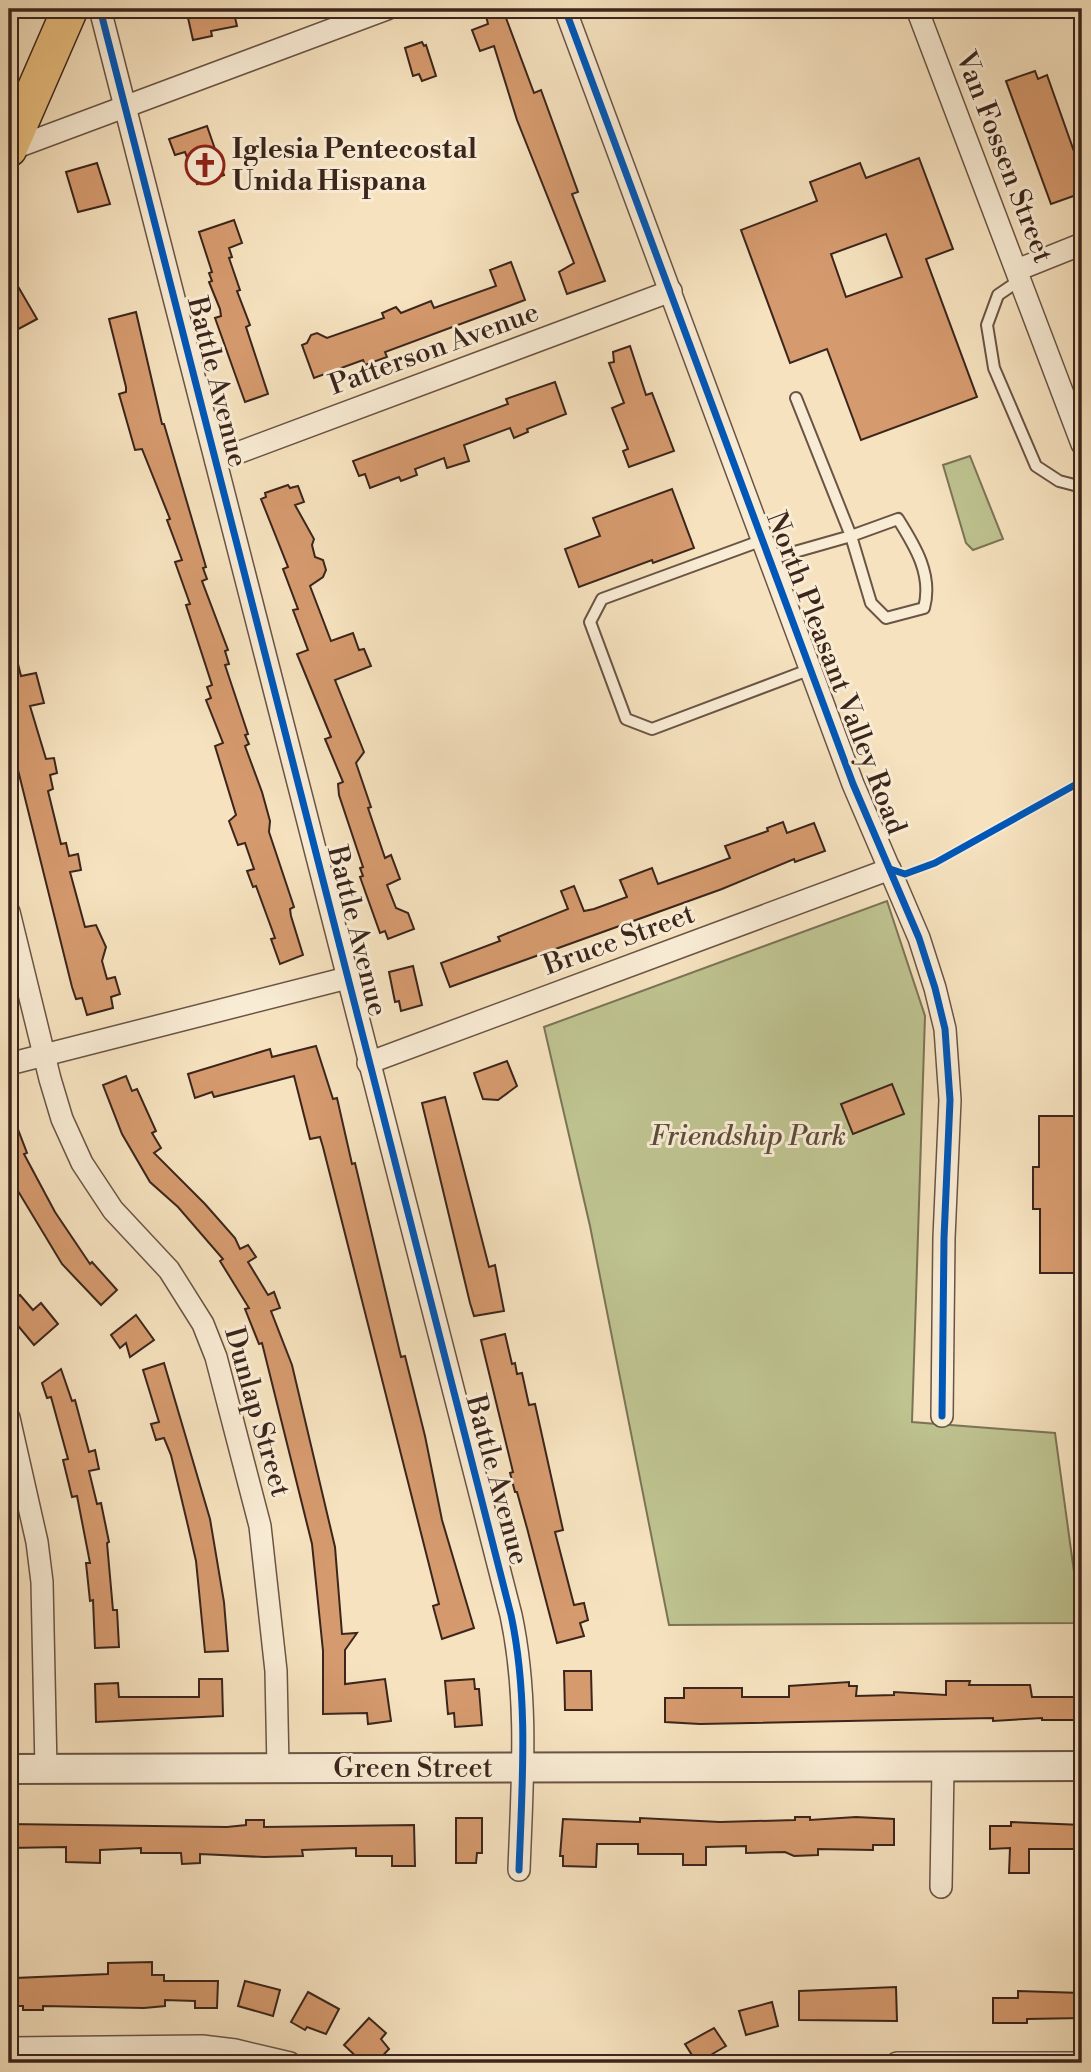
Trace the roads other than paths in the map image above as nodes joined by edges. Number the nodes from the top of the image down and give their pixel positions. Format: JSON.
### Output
{"nodes":[{"id":1,"x":70,"y":9,"type":"edge"},
{"id":2,"x":100,"y":9,"type":"edge"},
{"id":3,"x":387,"y":9,"type":"edge"},
{"id":4,"x":565,"y":9,"type":"edge"},
{"id":5,"x":917,"y":9,"type":"edge"},
{"id":6,"x":127,"y":107,"type":"junction"},
{"id":7,"x":9,"y":150,"type":"edge"},
{"id":8,"x":1082,"y":244,"type":"edge"},
{"id":9,"x":1018,"y":275,"type":"junction"},
{"id":10,"x":671,"y":291,"type":"junction"},
{"id":11,"x":796,"y":398,"type":"dead end"},
{"id":12,"x":1082,"y":444,"type":"edge"},
{"id":13,"x":216,"y":461,"type":"junction"},
{"id":14,"x":1082,"y":487,"type":"edge"},
{"id":15,"x":850,"y":536,"type":"junction"},
{"id":16,"x":767,"y":550,"type":"junction"},
{"id":17,"x":811,"y":669,"type":"junction"},
{"id":18,"x":890,"y":869,"type":"junction"},
{"id":19,"x":9,"y":912,"type":"edge"},
{"id":20,"x":348,"y":978,"type":"junction"},
{"id":21,"x":45,"y":1055,"type":"junction"},
{"id":22,"x":369,"y":1063,"type":"junction"},
{"id":23,"x":9,"y":1064,"type":"edge"},
{"id":24,"x":942,"y":1416,"type":"dead end"},
{"id":25,"x":9,"y":1418,"type":"edge"},
{"id":26,"x":1082,"y":1766,"type":"edge"},
{"id":27,"x":523,"y":1767,"type":"junction"},
{"id":28,"x":278,"y":1768,"type":"junction"},
{"id":29,"x":943,"y":1768,"type":"junction"},
{"id":30,"x":9,"y":1769,"type":"edge"},
{"id":31,"x":46,"y":1769,"type":"junction"},
{"id":32,"x":519,"y":1870,"type":"dead end"},
{"id":33,"x":941,"y":1887,"type":"dead end"},
{"id":34,"x":9,"y":2048,"type":"edge"},
{"id":35,"x":290,"y":2063,"type":"edge"},
{"id":36,"x":897,"y":2063,"type":"edge"},
{"id":37,"x":1082,"y":2063,"type":"edge"}],
"edges":[{"from":1,"to":7,"type":"main road"},
{"from":2,"to":6,"type":"street","name":"Battle Avenue"},
{"from":3,"to":6,"type":"street"},
{"from":4,"to":10,"type":"street","name":"North Pleasant Valley Road"},
{"from":5,"to":9,"type":"street","name":"Van Fossen Street"},
{"from":6,"to":7,"type":"street"},
{"from":6,"to":13,"type":"street","name":"Battle Avenue"},
{"from":8,"to":9,"type":"street"},
{"from":9,"to":12,"type":"street","name":"Van Fossen Street"},
{"from":9,"to":14,"type":"lane"},
{"from":10,"to":13,"type":"street","name":"Patterson Avenue"},
{"from":10,"to":16,"type":"street","name":"North Pleasant Valley Road"},
{"from":11,"to":15,"type":"lane"},
{"from":13,"to":20,"type":"street","name":"Battle Avenue"},
{"from":15,"to":15,"type":"lane"},
{"from":15,"to":16,"type":"lane"},
{"from":16,"to":17,"type":"street","name":"North Pleasant Valley Road"},
{"from":16,"to":17,"type":"lane"},
{"from":17,"to":18,"type":"street","name":"North Pleasant Valley Road"},
{"from":18,"to":22,"type":"street","name":"Bruce Street"},
{"from":18,"to":24,"type":"street","name":"North Pleasant Valley Road"},
{"from":19,"to":21,"type":"street","name":"Dunlap Street"},
{"from":20,"to":21,"type":"street"},
{"from":20,"to":22,"type":"street","name":"Battle Avenue"},
{"from":21,"to":23,"type":"street"},
{"from":21,"to":28,"type":"street","name":"Dunlap Street"},
{"from":22,"to":27,"type":"street","name":"Battle Avenue"},
{"from":25,"to":31,"type":"street"},
{"from":26,"to":29,"type":"street","name":"Green Street"},
{"from":27,"to":28,"type":"street","name":"Green Street"},
{"from":27,"to":29,"type":"street","name":"Green Street"},
{"from":27,"to":32,"type":"street","name":"Battle Avenue"},
{"from":28,"to":31,"type":"street","name":"Green Street"},
{"from":29,"to":33,"type":"street"},
{"from":30,"to":31,"type":"street","name":"Green Street"},
{"from":34,"to":35,"type":"street"},
{"from":36,"to":37,"type":"street"}]}
